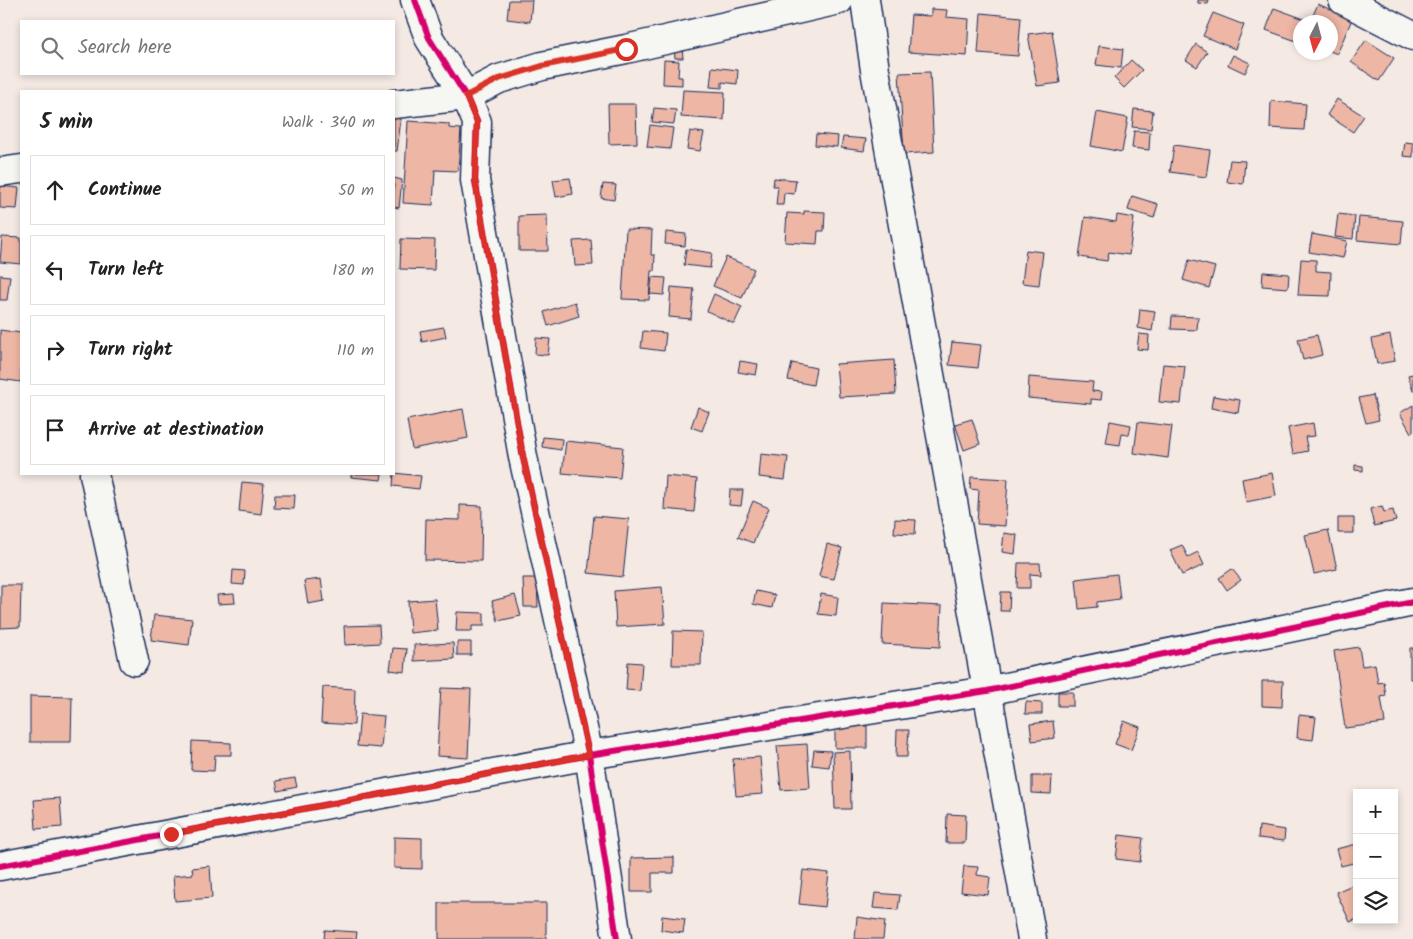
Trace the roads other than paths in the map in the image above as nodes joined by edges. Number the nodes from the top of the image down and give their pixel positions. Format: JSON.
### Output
{"nodes":[{"id":1,"x":415,"y":0,"type":"edge"},
{"id":2,"x":839,"y":0,"type":"edge"},
{"id":3,"x":865,"y":0,"type":"edge"},
{"id":4,"x":1343,"y":0,"type":"edge"},
{"id":5,"x":1413,"y":36,"type":"edge"},
{"id":6,"x":466,"y":96,"type":"junction"},
{"id":7,"x":395,"y":104,"type":"edge"},
{"id":8,"x":20,"y":169,"type":"edge"},
{"id":9,"x":0,"y":172,"type":"edge"},
{"id":10,"x":94,"y":475,"type":"edge"},
{"id":11,"x":1413,"y":602,"type":"edge"},
{"id":12,"x":134,"y":661,"type":"dead end"},
{"id":13,"x":987,"y":691,"type":"junction"},
{"id":14,"x":589,"y":755,"type":"junction"},
{"id":15,"x":0,"y":866,"type":"edge"},
{"id":16,"x":617,"y":939,"type":"edge"},
{"id":17,"x":1032,"y":939,"type":"edge"}],
"edges":[{"from":1,"to":6,"type":"street"},
{"from":2,"to":6,"type":"street"},
{"from":3,"to":13,"type":"street"},
{"from":4,"to":5,"type":"street"},
{"from":6,"to":7,"type":"street"},
{"from":6,"to":14,"type":"street"},
{"from":8,"to":9,"type":"street"},
{"from":10,"to":12,"type":"street"},
{"from":11,"to":13,"type":"street"},
{"from":13,"to":14,"type":"street"},
{"from":13,"to":17,"type":"street"},
{"from":14,"to":15,"type":"street"},
{"from":14,"to":16,"type":"street"}]}
